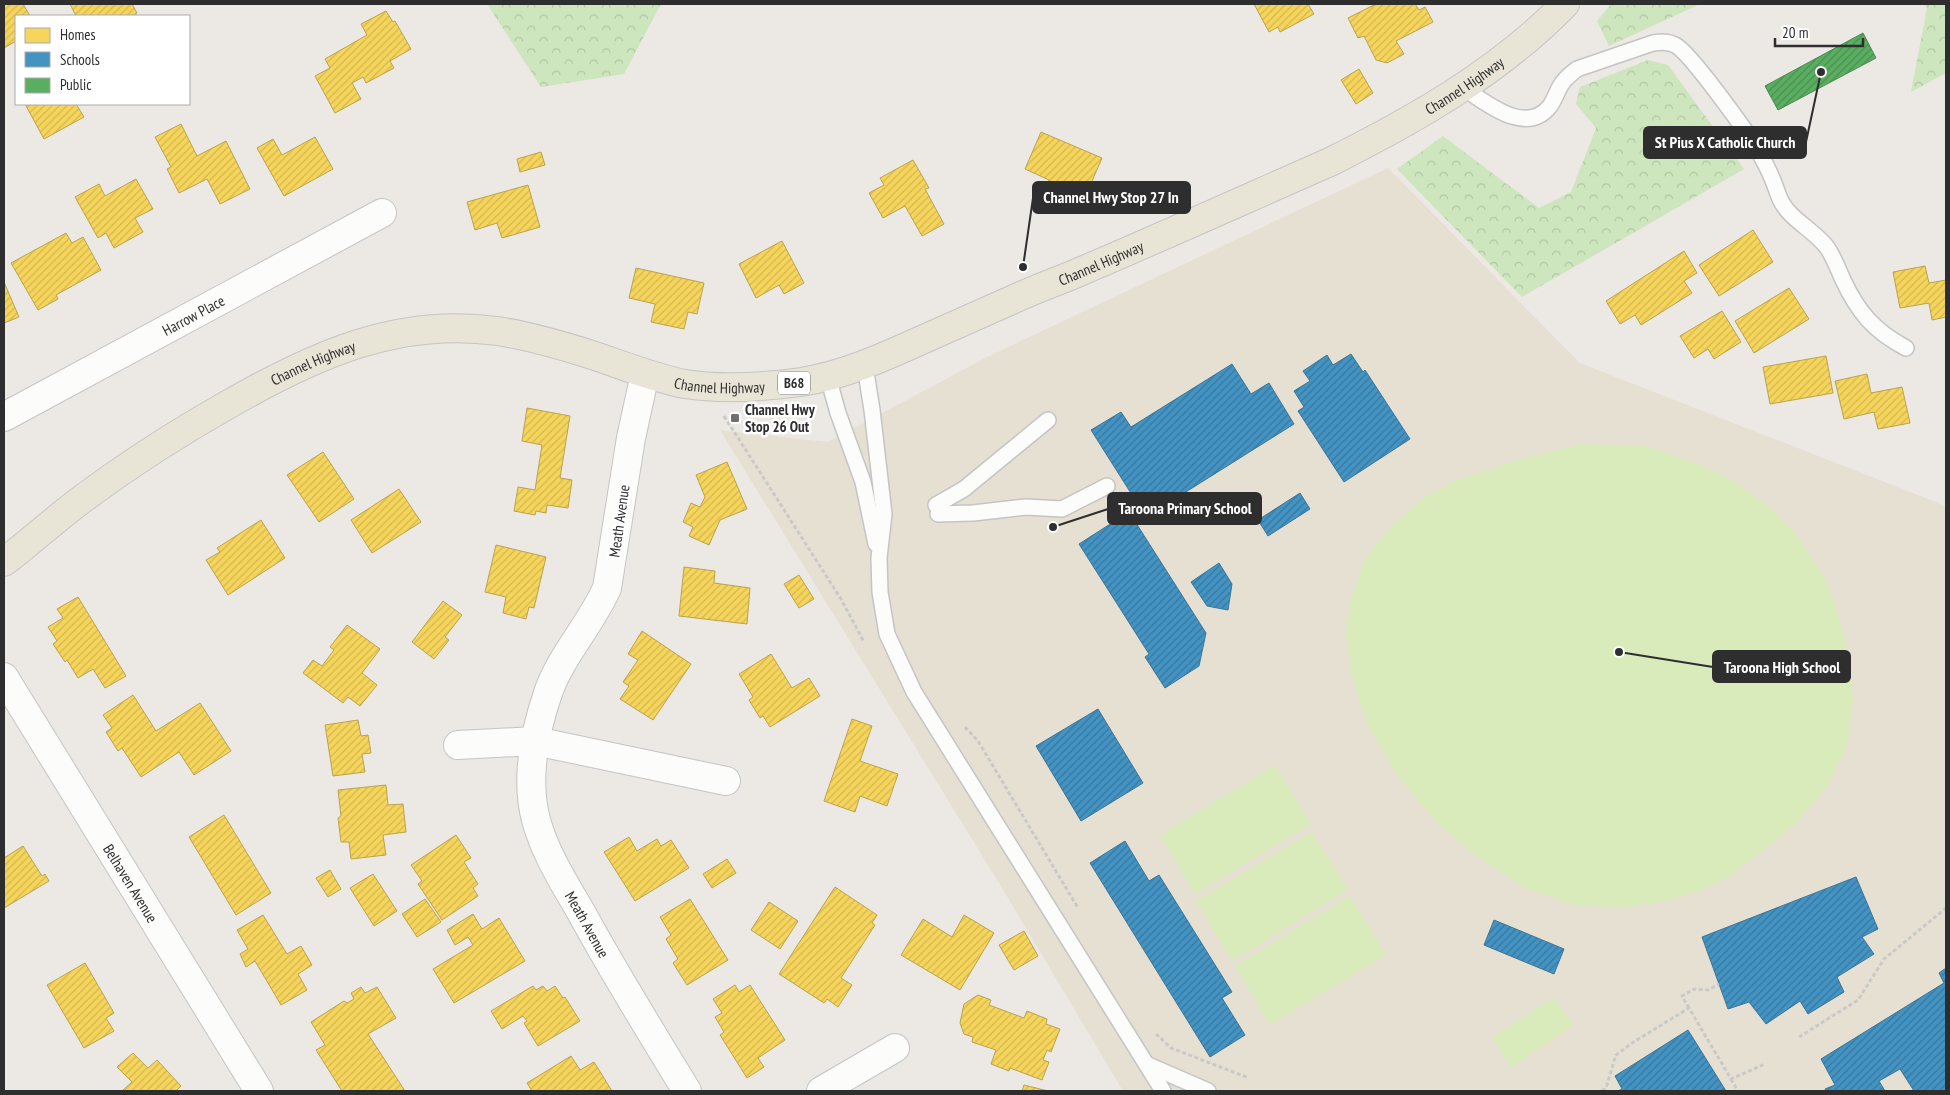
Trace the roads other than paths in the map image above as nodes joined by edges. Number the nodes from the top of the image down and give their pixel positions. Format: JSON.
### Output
{"nodes":[{"id":1,"x":1565,"y":4,"type":"edge"},
{"id":2,"x":1462,"y":87,"type":"junction"},
{"id":3,"x":382,"y":213,"type":"dead end"},
{"id":4,"x":1906,"y":348,"type":"dead end"},
{"id":5,"x":865,"y":366,"type":"junction"},
{"id":6,"x":645,"y":374,"type":"junction"},
{"id":7,"x":828,"y":377,"type":"junction"},
{"id":8,"x":4,"y":417,"type":"edge"},
{"id":9,"x":1048,"y":420,"type":"dead end"},
{"id":10,"x":1107,"y":486,"type":"dead end"},
{"id":11,"x":879,"y":558,"type":"junction"},
{"id":12,"x":4,"y":562,"type":"edge"},
{"id":13,"x":4,"y":677,"type":"edge"},
{"id":14,"x":536,"y":741,"type":"junction"},
{"id":15,"x":458,"y":745,"type":"dead end"},
{"id":16,"x":726,"y":781,"type":"dead end"},
{"id":17,"x":895,"y":1048,"type":"dead end"},
{"id":18,"x":1148,"y":1065,"type":"junction"},
{"id":19,"x":259,"y":1091,"type":"edge"},
{"id":20,"x":687,"y":1091,"type":"edge"},
{"id":21,"x":821,"y":1091,"type":"edge"},
{"id":22,"x":1163,"y":1091,"type":"edge"},
{"id":23,"x":1208,"y":1091,"type":"edge"}],
"edges":[{"from":1,"to":2,"type":"main road","name":"Channel Highway","number":"B68"},
{"from":2,"to":4,"type":"lane"},
{"from":2,"to":5,"type":"main road","name":"Channel Highway","number":"B68"},
{"from":3,"to":8,"type":"street","name":"Harrow Place"},
{"from":5,"to":7,"type":"main road","name":"Channel Highway","number":"B68"},
{"from":5,"to":11,"type":"lane"},
{"from":6,"to":7,"type":"main road","name":"Channel Highway","number":"B68"},
{"from":6,"to":12,"type":"main road","name":"Channel Highway","number":"B68"},
{"from":6,"to":14,"type":"street","name":"Meath Avenue"},
{"from":7,"to":11,"type":"lane"},
{"from":9,"to":10,"type":"lane"},
{"from":11,"to":18,"type":"lane"},
{"from":13,"to":19,"type":"street","name":"Belhaven Avenue"},
{"from":14,"to":15,"type":"street"},
{"from":14,"to":16,"type":"street"},
{"from":14,"to":20,"type":"street","name":"Meath Avenue"},
{"from":17,"to":21,"type":"street"},
{"from":18,"to":22,"type":"lane"},
{"from":18,"to":23,"type":"lane"}]}
